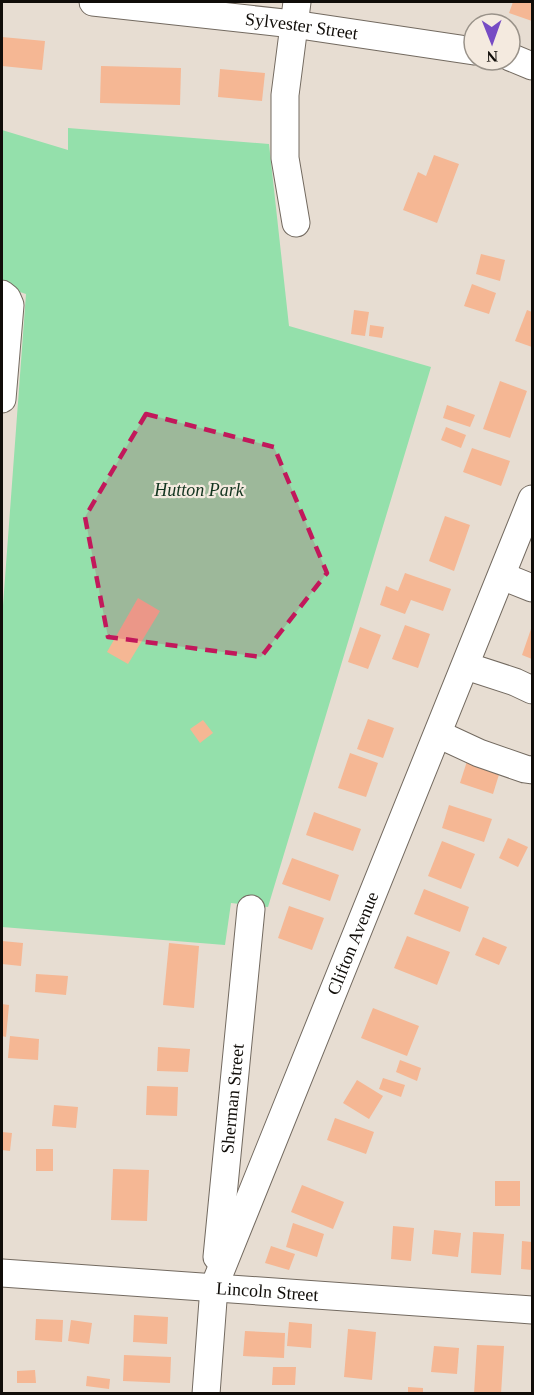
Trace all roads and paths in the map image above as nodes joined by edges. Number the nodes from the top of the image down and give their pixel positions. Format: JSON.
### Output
{"nodes":[{"id":1,"x":93,"y":2,"type":"edge"},
{"id":2,"x":295,"y":13,"type":"edge"},
{"id":3,"x":462,"y":48,"type":"edge"},
{"id":4,"x":296,"y":223,"type":"dead end"},
{"id":5,"x":4,"y":296,"type":"edge"},
{"id":6,"x":2,"y":399,"type":"edge"},
{"id":7,"x":532,"y":499,"type":"edge"},
{"id":8,"x":502,"y":576,"type":"junction"},
{"id":9,"x":532,"y":588,"type":"edge"},
{"id":10,"x":466,"y":666,"type":"junction"},
{"id":11,"x":532,"y":690,"type":"edge"},
{"id":12,"x":438,"y":734,"type":"junction"},
{"id":13,"x":532,"y":770,"type":"edge"},
{"id":14,"x":251,"y":909,"type":"dead end"},
{"id":15,"x":2,"y":1273,"type":"edge"},
{"id":16,"x":214,"y":1287,"type":"junction"},
{"id":17,"x":532,"y":1310,"type":"edge"},
{"id":18,"x":206,"y":1394,"type":"edge"}],
"edges":[{"from":1,"to":2,"type":"street","name":"Sylvester Street"},
{"from":2,"to":3,"type":"street","name":"Sylvester Street"},
{"from":2,"to":4,"type":"street"},
{"from":5,"to":6,"type":"street"},
{"from":7,"to":8,"type":"street","name":"Clifton Avenue"},
{"from":8,"to":9,"type":"street"},
{"from":8,"to":10,"type":"street","name":"Clifton Avenue"},
{"from":10,"to":11,"type":"street"},
{"from":10,"to":12,"type":"street","name":"Clifton Avenue"},
{"from":12,"to":13,"type":"street"},
{"from":12,"to":16,"type":"street","name":"Clifton Avenue"},
{"from":14,"to":16,"type":"street","name":"Sherman Street"},
{"from":15,"to":16,"type":"street","name":"Lincoln Street"},
{"from":16,"to":17,"type":"street","name":"Lincoln Street"},
{"from":16,"to":18,"type":"street","name":"Clifton Avenue"}]}
